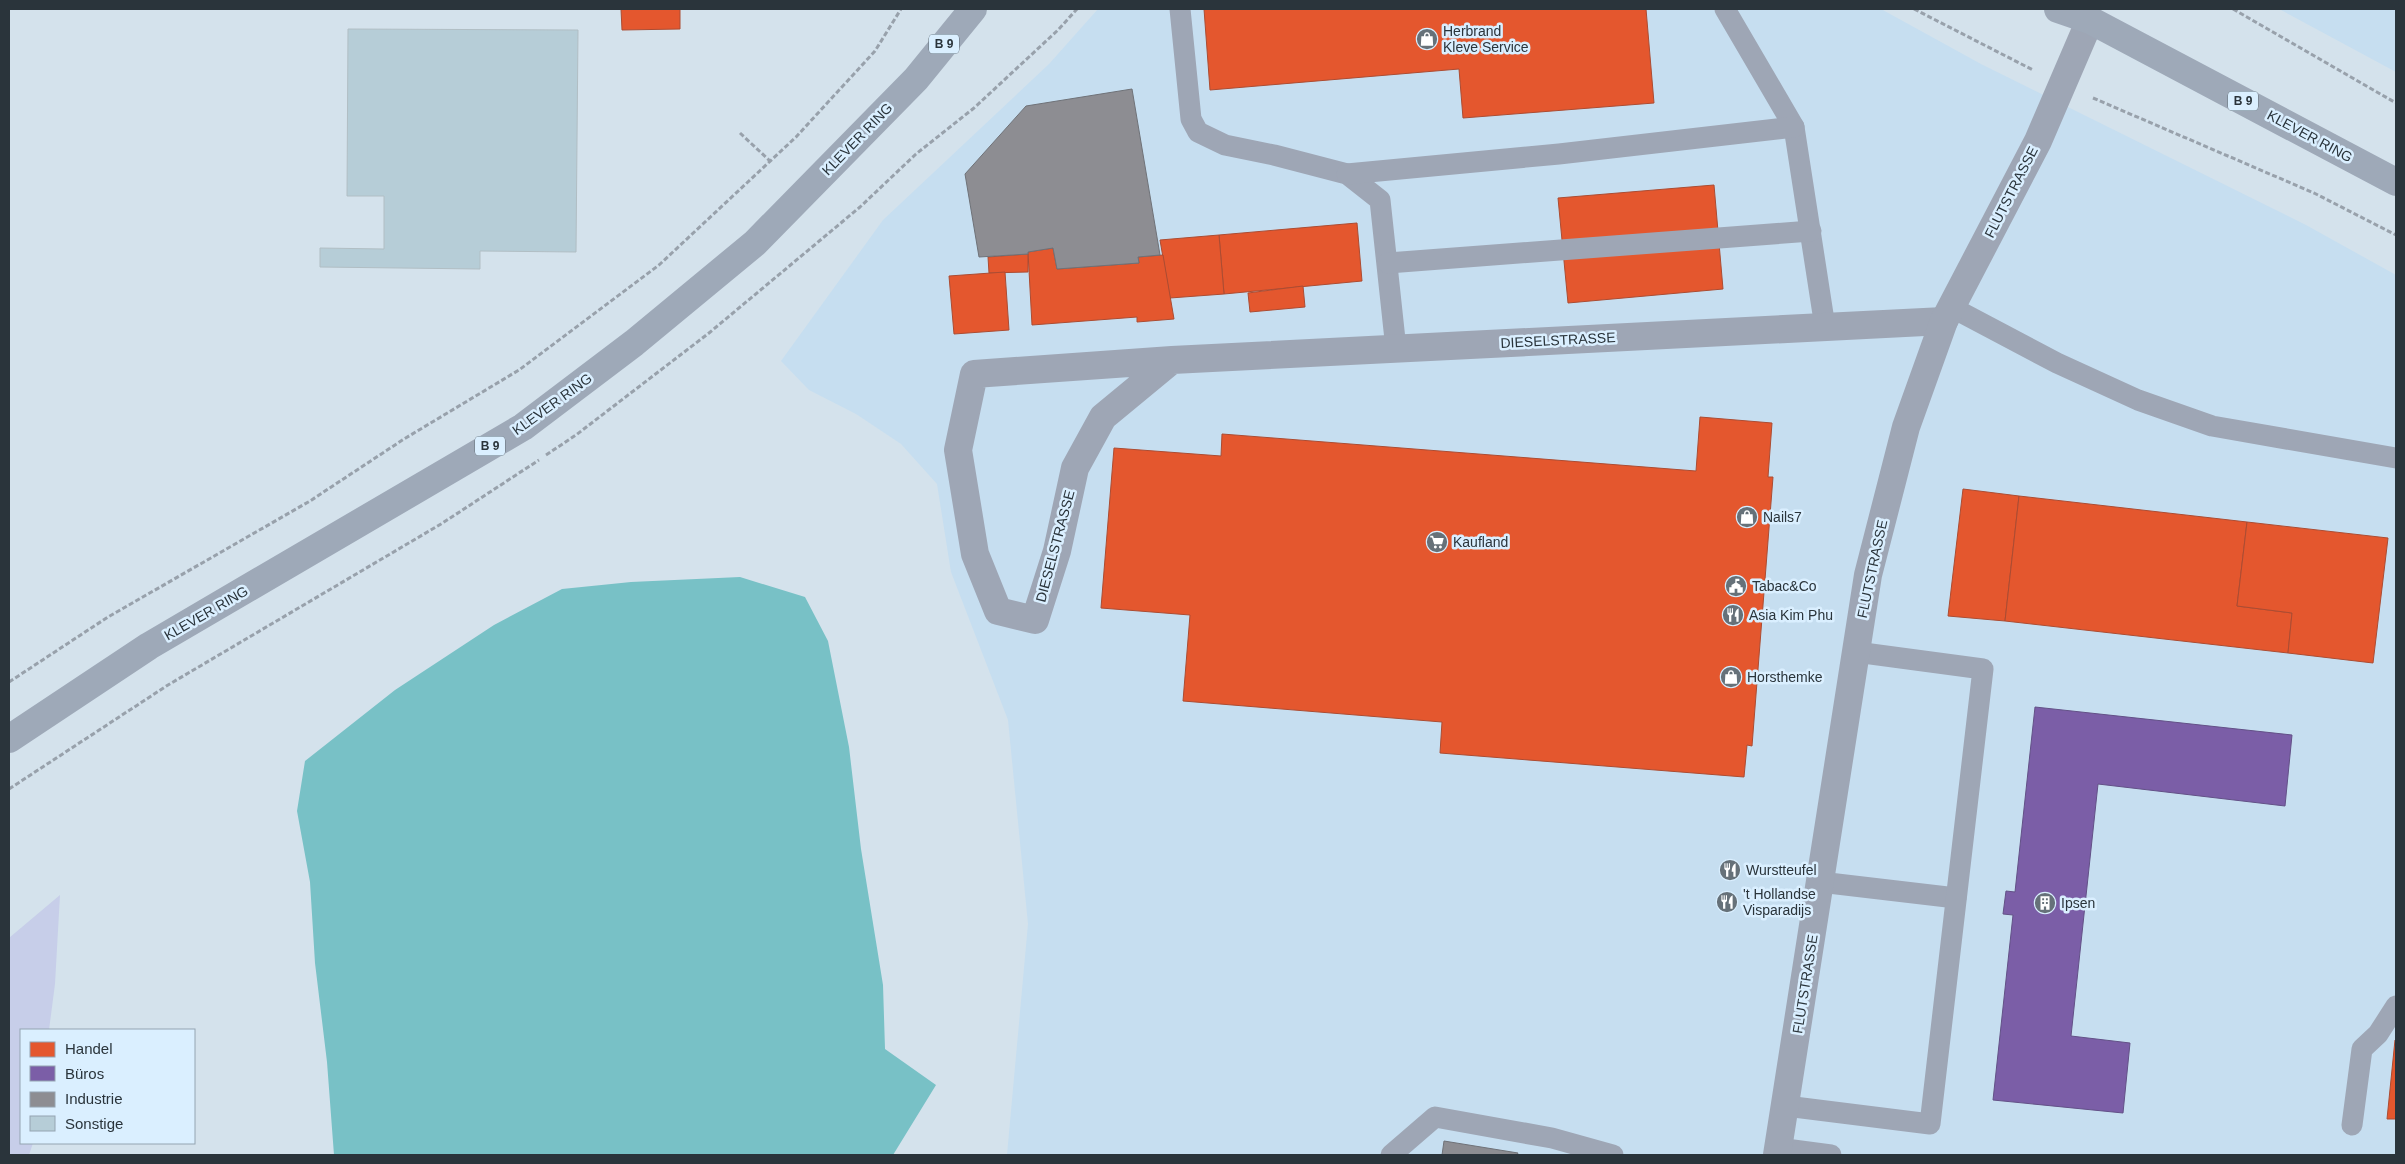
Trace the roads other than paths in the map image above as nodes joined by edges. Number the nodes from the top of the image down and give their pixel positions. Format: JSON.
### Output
{"nodes":[{"id":1,"x":973,"y":9,"type":"edge"},
{"id":2,"x":1180,"y":9,"type":"edge"},
{"id":3,"x":1725,"y":9,"type":"edge"},
{"id":4,"x":2058,"y":9,"type":"edge"},
{"id":5,"x":2088,"y":13,"type":"edge"},
{"id":6,"x":1794,"y":127,"type":"junction"},
{"id":7,"x":1347,"y":174,"type":"junction"},
{"id":8,"x":2396,"y":182,"type":"edge"},
{"id":9,"x":1810,"y":231,"type":"junction"},
{"id":10,"x":1388,"y":263,"type":"junction"},
{"id":11,"x":1947,"y":314,"type":"junction"},
{"id":12,"x":1825,"y":327,"type":"junction"},
{"id":13,"x":1396,"y":349,"type":"junction"},
{"id":14,"x":1172,"y":360,"type":"junction"},
{"id":15,"x":2396,"y":458,"type":"edge"},
{"id":16,"x":1856,"y":652,"type":"junction"},
{"id":17,"x":9,"y":739,"type":"edge"},
{"id":18,"x":1820,"y":882,"type":"junction"},
{"id":19,"x":1956,"y":898,"type":"junction"},
{"id":20,"x":2396,"y":1006,"type":"edge"},
{"id":21,"x":1786,"y":1106,"type":"junction"},
{"id":22,"x":2352,"y":1125,"type":"dead end"},
{"id":23,"x":1778,"y":1152,"type":"edge"},
{"id":24,"x":1391,"y":1155,"type":"edge"},
{"id":25,"x":1613,"y":1155,"type":"edge"},
{"id":26,"x":1831,"y":1155,"type":"edge"}],
"edges":[{"from":1,"to":17,"type":"main road","name":"KLEVER RING","number":"B 9"},
{"from":2,"to":7,"type":"lane"},
{"from":3,"to":6,"type":"lane"},
{"from":4,"to":5,"type":"main road","name":"KLEVER RING","number":"B 9"},
{"from":5,"to":8,"type":"main road","name":"KLEVER RING","number":"B 9"},
{"from":5,"to":11,"type":"street","name":"FLUTSTRASSE"},
{"from":6,"to":7,"type":"lane"},
{"from":6,"to":9,"type":"lane"},
{"from":7,"to":10,"type":"lane"},
{"from":9,"to":10,"type":"lane"},
{"from":9,"to":12,"type":"lane"},
{"from":10,"to":13,"type":"lane"},
{"from":11,"to":12,"type":"street","name":"DIESELSTRASSE"},
{"from":11,"to":15,"type":"lane"},
{"from":11,"to":16,"type":"street","name":"FLUTSTRASSE"},
{"from":12,"to":13,"type":"street","name":"DIESELSTRASSE"},
{"from":13,"to":14,"type":"street","name":"DIESELSTRASSE"},
{"from":14,"to":14,"type":"street","name":"DIESELSTRASSE"},
{"from":16,"to":18,"type":"street","name":"FLUTSTRASSE"},
{"from":16,"to":19,"type":"lane"},
{"from":18,"to":19,"type":"lane"},
{"from":18,"to":21,"type":"street","name":"FLUTSTRASSE"},
{"from":19,"to":21,"type":"lane"},
{"from":20,"to":22,"type":"lane"},
{"from":21,"to":23,"type":"street","name":"FLUTSTRASSE"},
{"from":23,"to":26,"type":"lane"},
{"from":24,"to":25,"type":"lane"}]}
